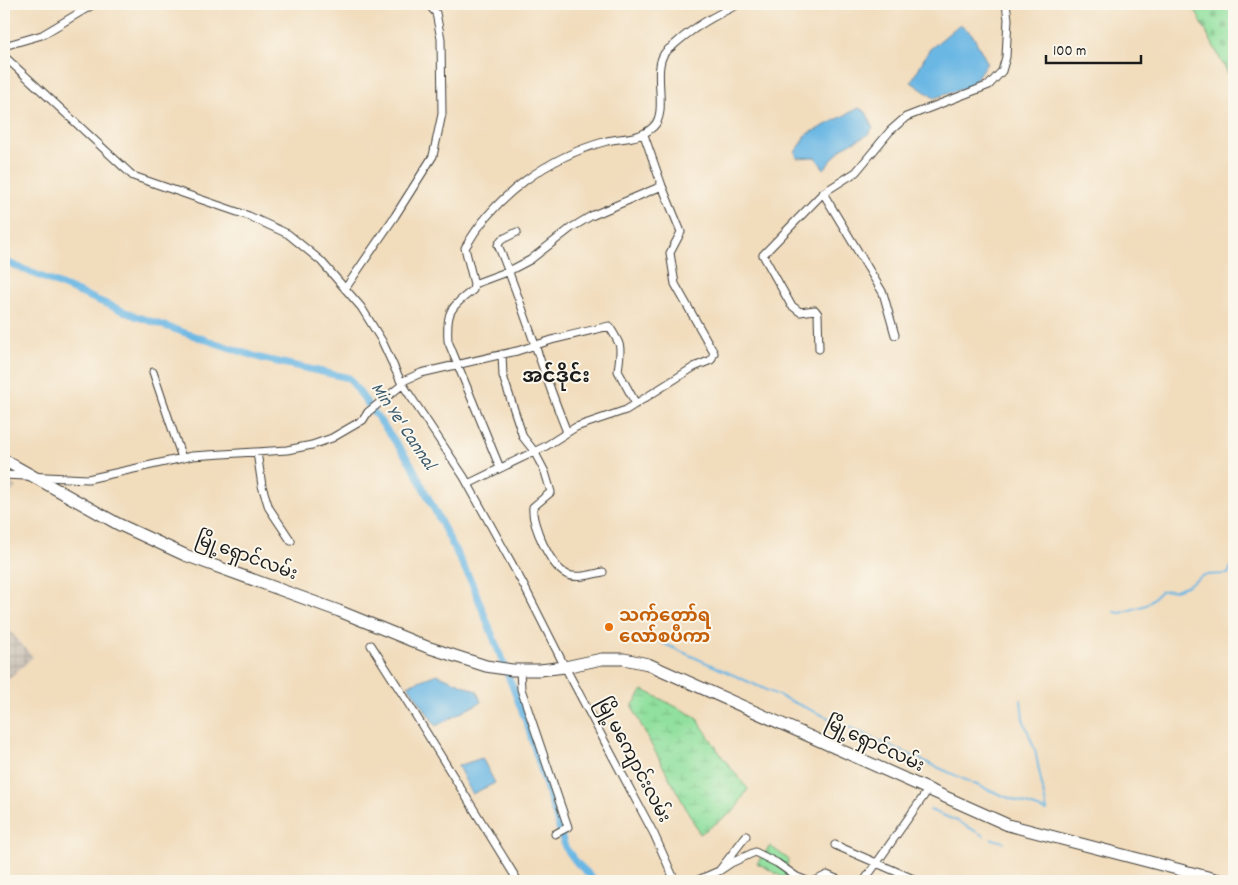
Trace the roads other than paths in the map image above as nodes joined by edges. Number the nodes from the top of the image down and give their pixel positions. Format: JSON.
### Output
{"nodes":[{"id":1,"x":94,"y":4,"type":"edge"},
{"id":2,"x":428,"y":4,"type":"edge"},
{"id":3,"x":739,"y":4,"type":"edge"},
{"id":4,"x":1006,"y":4,"type":"edge"},
{"id":5,"x":4,"y":46,"type":"edge"},
{"id":6,"x":4,"y":56,"type":"edge"},
{"id":7,"x":644,"y":135,"type":"junction"},
{"id":8,"x":662,"y":186,"type":"junction"},
{"id":9,"x":823,"y":194,"type":"junction"},
{"id":10,"x":517,"y":232,"type":"dead end"},
{"id":11,"x":509,"y":271,"type":"junction"},
{"id":12,"x":474,"y":284,"type":"junction"},
{"id":13,"x":345,"y":288,"type":"junction"},
{"id":14,"x":895,"y":335,"type":"dead end"},
{"id":15,"x":535,"y":345,"type":"junction"},
{"id":16,"x":819,"y":349,"type":"dead end"},
{"id":17,"x":502,"y":354,"type":"junction"},
{"id":18,"x":457,"y":364,"type":"junction"},
{"id":19,"x":152,"y":372,"type":"dead end"},
{"id":20,"x":401,"y":383,"type":"junction"},
{"id":21,"x":636,"y":404,"type":"junction"},
{"id":22,"x":567,"y":432,"type":"junction"},
{"id":23,"x":257,"y":452,"type":"junction"},
{"id":24,"x":534,"y":452,"type":"junction"},
{"id":25,"x":182,"y":458,"type":"junction"},
{"id":26,"x":4,"y":460,"type":"edge"},
{"id":27,"x":500,"y":468,"type":"junction"},
{"id":28,"x":4,"y":475,"type":"edge"},
{"id":29,"x":30,"y":476,"type":"junction"},
{"id":30,"x":468,"y":484,"type":"junction"},
{"id":31,"x":291,"y":541,"type":"dead end"},
{"id":32,"x":603,"y":572,"type":"dead end"},
{"id":33,"x":371,"y":645,"type":"dead end"},
{"id":34,"x":565,"y":667,"type":"junction"},
{"id":35,"x":516,"y":670,"type":"junction"},
{"id":36,"x":928,"y":790,"type":"junction"},
{"id":37,"x":555,"y":834,"type":"dead end"},
{"id":38,"x":746,"y":836,"type":"dead end"},
{"id":39,"x":835,"y":845,"type":"dead end"},
{"id":40,"x":878,"y":862,"type":"junction"},
{"id":41,"x":719,"y":871,"type":"junction"},
{"id":42,"x":518,"y":881,"type":"edge"},
{"id":43,"x":675,"y":881,"type":"edge"},
{"id":44,"x":696,"y":881,"type":"edge"},
{"id":45,"x":807,"y":881,"type":"edge"},
{"id":46,"x":815,"y":881,"type":"edge"},
{"id":47,"x":842,"y":881,"type":"edge"},
{"id":48,"x":864,"y":881,"type":"edge"},
{"id":49,"x":918,"y":881,"type":"edge"},
{"id":50,"x":1223,"y":881,"type":"edge"}],
"edges":[{"from":1,"to":5,"type":"street"},
{"from":2,"to":13,"type":"street"},
{"from":3,"to":7,"type":"street"},
{"from":4,"to":9,"type":"street"},
{"from":6,"to":13,"type":"street","name":"မြို့မကျောင်းလမ်း"},
{"from":7,"to":8,"type":"street"},
{"from":7,"to":12,"type":"street"},
{"from":8,"to":11,"type":"street"},
{"from":8,"to":21,"type":"street"},
{"from":9,"to":14,"type":"street"},
{"from":9,"to":16,"type":"street"},
{"from":10,"to":11,"type":"street"},
{"from":11,"to":12,"type":"street"},
{"from":11,"to":15,"type":"street"},
{"from":12,"to":18,"type":"street"},
{"from":13,"to":20,"type":"street","name":"မြို့မကျောင်းလမ်း"},
{"from":15,"to":17,"type":"street"},
{"from":15,"to":21,"type":"street"},
{"from":15,"to":22,"type":"street"},
{"from":17,"to":18,"type":"street"},
{"from":17,"to":24,"type":"street"},
{"from":18,"to":20,"type":"street"},
{"from":18,"to":27,"type":"street"},
{"from":19,"to":25,"type":"street"},
{"from":20,"to":23,"type":"street"},
{"from":20,"to":30,"type":"street","name":"မြို့မကျောင်းလမ်း"},
{"from":21,"to":22,"type":"street"},
{"from":22,"to":24,"type":"street"},
{"from":23,"to":25,"type":"street"},
{"from":23,"to":31,"type":"street"},
{"from":24,"to":27,"type":"street"},
{"from":24,"to":32,"type":"street"},
{"from":25,"to":29,"type":"street"},
{"from":26,"to":29,"type":"main road","name":"မြို့ရှောင်လမ်း"},
{"from":27,"to":30,"type":"street"},
{"from":28,"to":29,"type":"street"},
{"from":29,"to":35,"type":"main road","name":"မြို့ရှောင်လမ်း"},
{"from":30,"to":34,"type":"street","name":"မြို့မကျောင်းလမ်း"},
{"from":33,"to":42,"type":"street"},
{"from":34,"to":35,"type":"main road","name":"မြို့ရှောင်လမ်း"},
{"from":34,"to":36,"type":"main road","name":"မြို့ရှောင်လမ်း"},
{"from":34,"to":43,"type":"street","name":"မြို့မကျောင်းလမ်း"},
{"from":35,"to":37,"type":"street"},
{"from":36,"to":40,"type":"street"},
{"from":36,"to":50,"type":"main road","name":"မြို့ရှောင်လမ်း"},
{"from":38,"to":41,"type":"street"},
{"from":39,"to":40,"type":"street"},
{"from":40,"to":48,"type":"street"},
{"from":40,"to":49,"type":"street"},
{"from":41,"to":44,"type":"street"},
{"from":41,"to":45,"type":"street"},
{"from":46,"to":47,"type":"street"}]}
